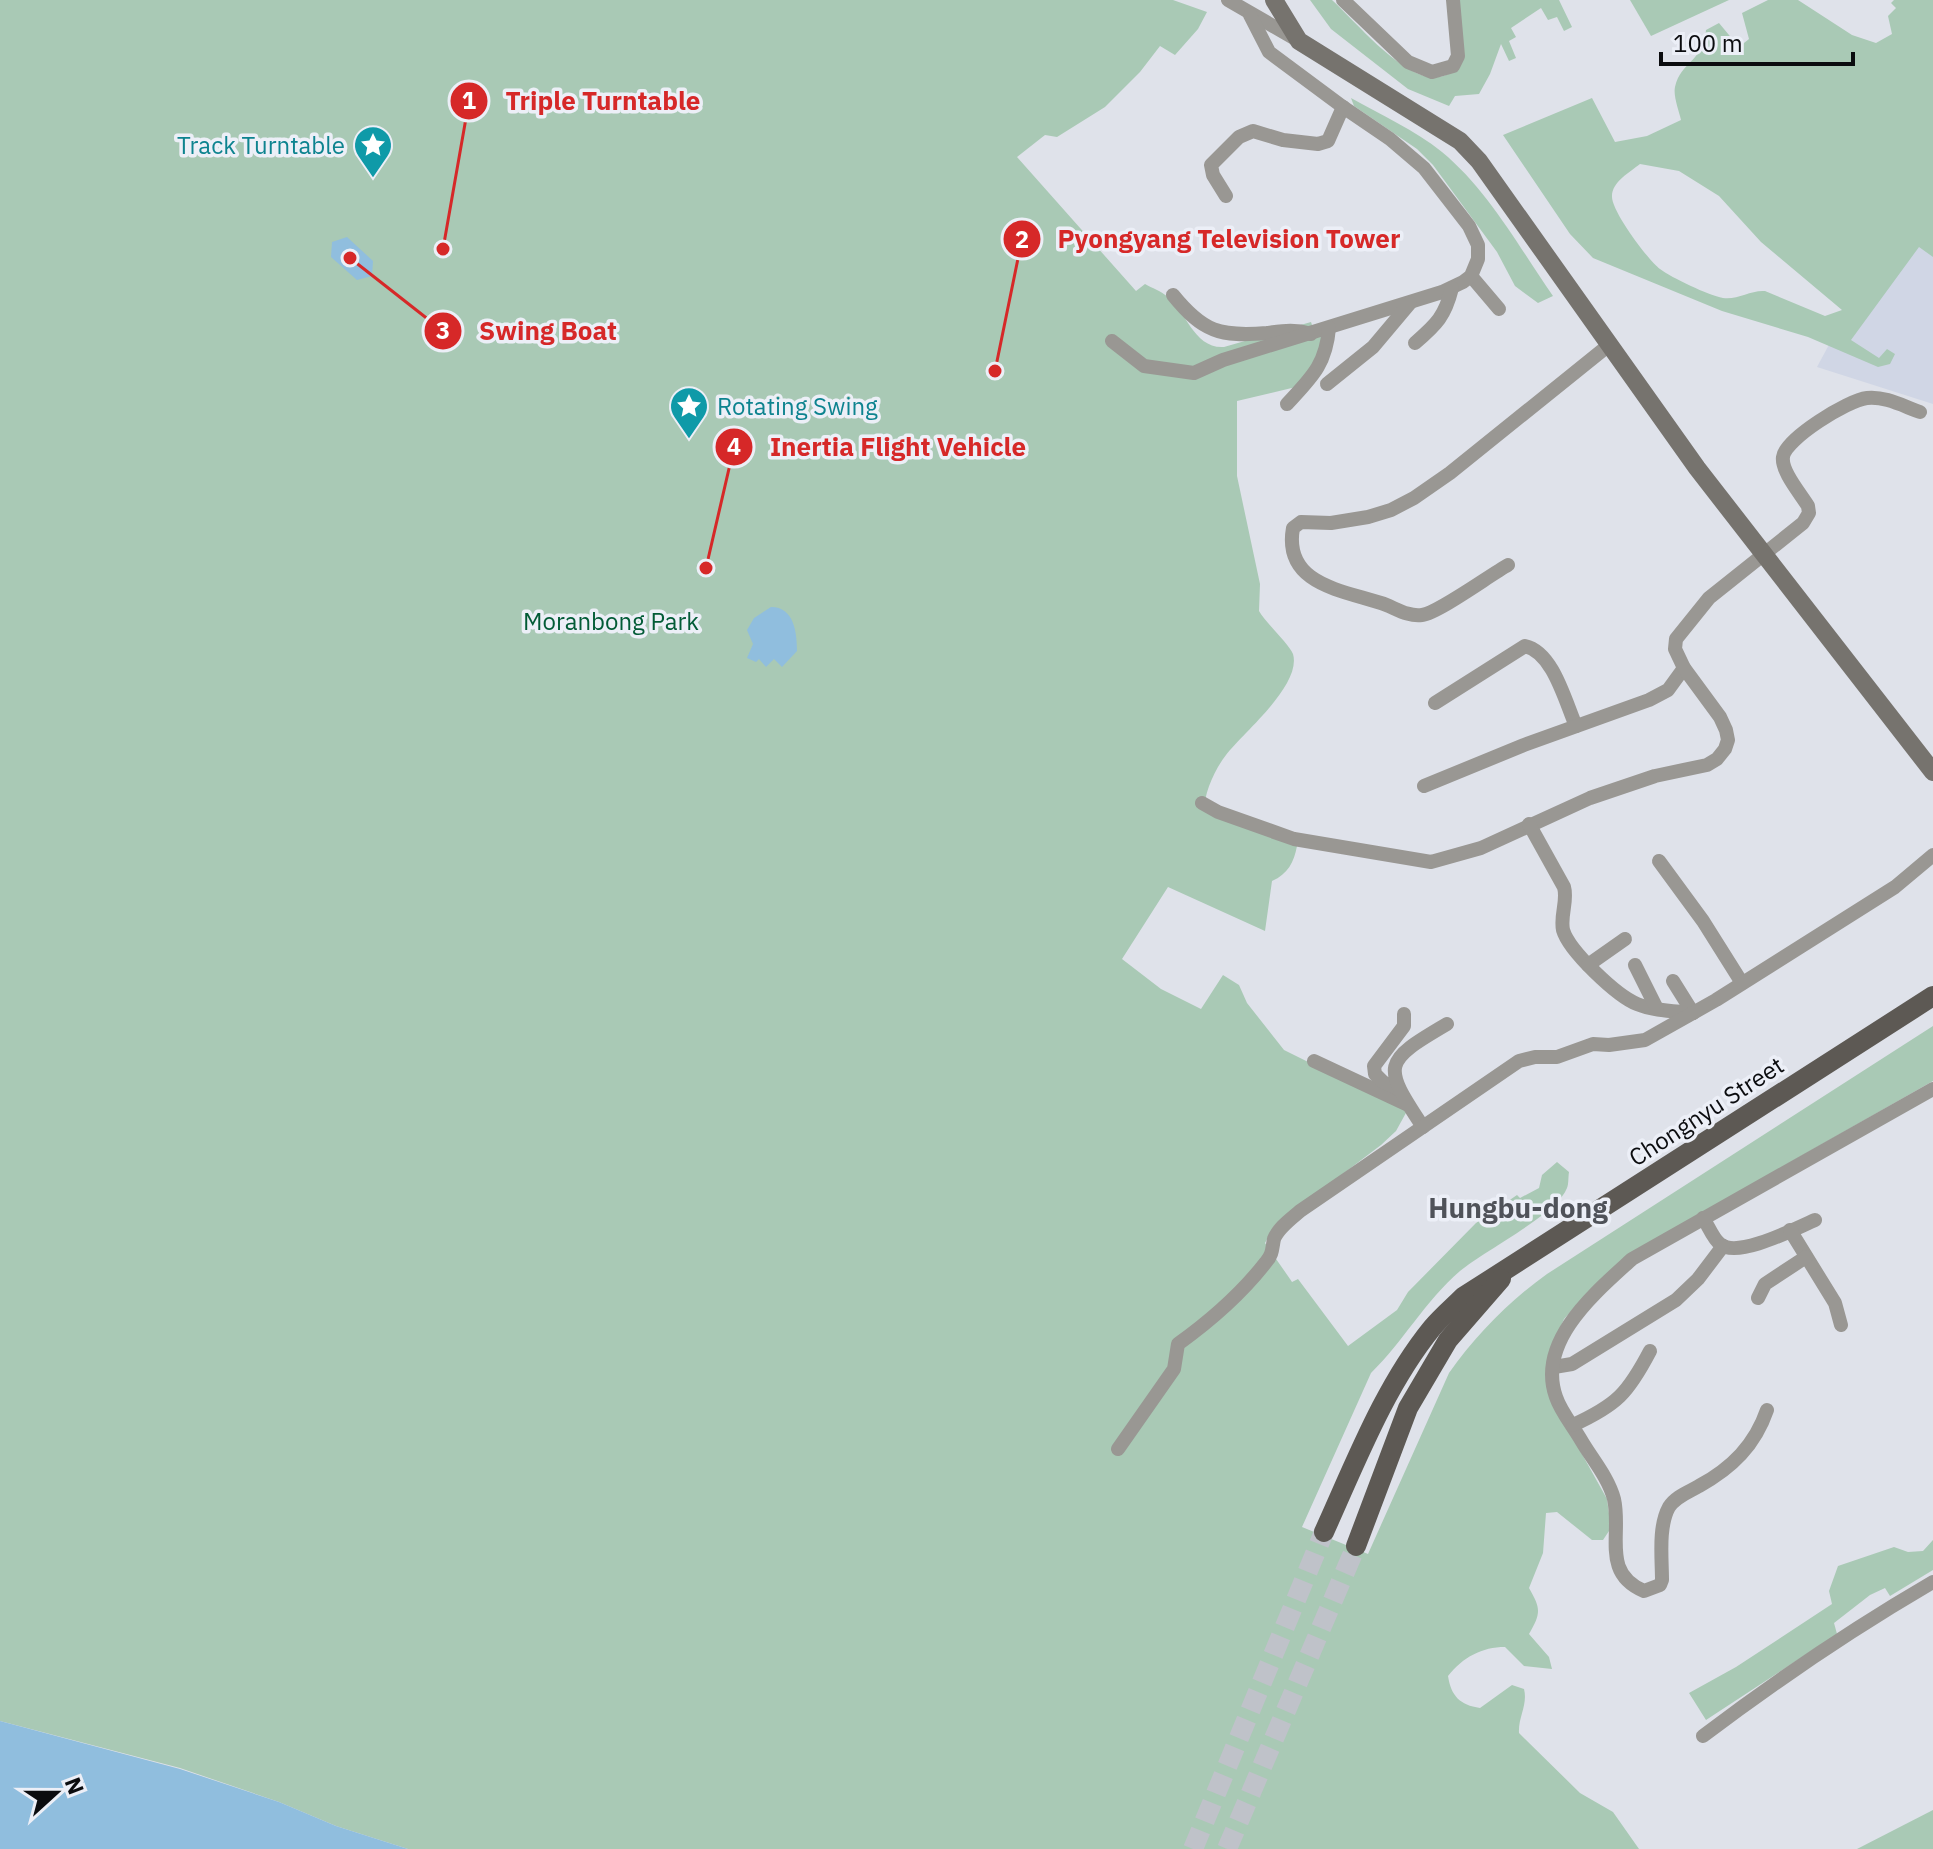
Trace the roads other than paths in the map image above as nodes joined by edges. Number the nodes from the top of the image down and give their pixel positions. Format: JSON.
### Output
{"nodes":[{"id":1,"x":1228,"y":0,"type":"edge"},
{"id":2,"x":1274,"y":0,"type":"edge"},
{"id":3,"x":1343,"y":0,"type":"edge"},
{"id":4,"x":1453,"y":0,"type":"edge"},
{"id":5,"x":1250,"y":15,"type":"junction"},
{"id":6,"x":1299,"y":41,"type":"junction"},
{"id":7,"x":1343,"y":107,"type":"junction"},
{"id":8,"x":1226,"y":196,"type":"dead end"},
{"id":9,"x":1471,"y":276,"type":"junction"},
{"id":10,"x":1452,"y":288,"type":"junction"},
{"id":11,"x":1173,"y":295,"type":"dead end"},
{"id":12,"x":1410,"y":302,"type":"junction"},
{"id":13,"x":1499,"y":309,"type":"dead end"},
{"id":14,"x":1329,"y":328,"type":"junction"},
{"id":15,"x":1311,"y":334,"type":"junction"},
{"id":16,"x":1112,"y":341,"type":"dead end"},
{"id":17,"x":1415,"y":343,"type":"dead end"},
{"id":18,"x":1609,"y":345,"type":"junction"},
{"id":19,"x":1327,"y":384,"type":"dead end"},
{"id":20,"x":1287,"y":404,"type":"dead end"},
{"id":21,"x":1920,"y":412,"type":"dead end"},
{"id":22,"x":1764,"y":555,"type":"junction"},
{"id":23,"x":1508,"y":565,"type":"dead end"},
{"id":24,"x":1684,"y":668,"type":"junction"},
{"id":25,"x":1435,"y":703,"type":"dead end"},
{"id":26,"x":1576,"y":726,"type":"junction"},
{"id":27,"x":1933,"y":772,"type":"edge"},
{"id":28,"x":1424,"y":786,"type":"dead end"},
{"id":29,"x":1202,"y":803,"type":"dead end"},
{"id":30,"x":1529,"y":824,"type":"junction"},
{"id":31,"x":1933,"y":855,"type":"edge"},
{"id":32,"x":1659,"y":861,"type":"dead end"},
{"id":33,"x":1625,"y":939,"type":"dead end"},
{"id":34,"x":1588,"y":965,"type":"junction"},
{"id":35,"x":1635,"y":965,"type":"dead end"},
{"id":36,"x":1673,"y":981,"type":"dead end"},
{"id":37,"x":1742,"y":983,"type":"junction"},
{"id":38,"x":1933,"y":996,"type":"edge"},
{"id":39,"x":1657,"y":1009,"type":"junction"},
{"id":40,"x":1693,"y":1013,"type":"junction"},
{"id":41,"x":1404,"y":1014,"type":"dead end"},
{"id":42,"x":1447,"y":1024,"type":"dead end"},
{"id":43,"x":1314,"y":1061,"type":"dead end"},
{"id":44,"x":1398,"y":1089,"type":"junction"},
{"id":45,"x":1933,"y":1089,"type":"edge"},
{"id":46,"x":1408,"y":1105,"type":"junction"},
{"id":47,"x":1423,"y":1127,"type":"junction"},
{"id":48,"x":1703,"y":1218,"type":"junction"},
{"id":49,"x":1815,"y":1220,"type":"dead end"},
{"id":50,"x":1790,"y":1230,"type":"junction"},
{"id":51,"x":1723,"y":1246,"type":"junction"},
{"id":52,"x":1806,"y":1257,"type":"junction"},
{"id":53,"x":1508,"y":1269,"type":"junction"},
{"id":54,"x":1758,"y":1298,"type":"dead end"},
{"id":55,"x":1841,"y":1325,"type":"dead end"},
{"id":56,"x":1650,"y":1351,"type":"dead end"},
{"id":57,"x":1554,"y":1367,"type":"junction"},
{"id":58,"x":1767,"y":1410,"type":"dead end"},
{"id":59,"x":1573,"y":1425,"type":"junction"},
{"id":60,"x":1118,"y":1449,"type":"dead end"},
{"id":61,"x":1324,"y":1532,"type":"tunnel mouth"},
{"id":62,"x":1356,"y":1546,"type":"tunnel mouth"},
{"id":63,"x":1933,"y":1582,"type":"edge"},
{"id":64,"x":1703,"y":1736,"type":"dead end"}],
"edges":[{"from":1,"to":5,"type":"street"},
{"from":2,"to":6,"type":"main road"},
{"from":3,"to":4,"type":"street"},
{"from":5,"to":6,"type":"street"},
{"from":5,"to":7,"type":"street"},
{"from":6,"to":18,"type":"main road"},
{"from":7,"to":8,"type":"street"},
{"from":7,"to":9,"type":"street"},
{"from":9,"to":10,"type":"street"},
{"from":9,"to":13,"type":"street"},
{"from":10,"to":12,"type":"street"},
{"from":10,"to":17,"type":"street"},
{"from":11,"to":15,"type":"street"},
{"from":12,"to":14,"type":"street"},
{"from":12,"to":19,"type":"street"},
{"from":14,"to":15,"type":"street"},
{"from":14,"to":20,"type":"street"},
{"from":15,"to":16,"type":"street"},
{"from":18,"to":22,"type":"main road"},
{"from":18,"to":23,"type":"street"},
{"from":21,"to":22,"type":"street"},
{"from":22,"to":24,"type":"street"},
{"from":22,"to":27,"type":"main road"},
{"from":24,"to":26,"type":"street"},
{"from":24,"to":30,"type":"street"},
{"from":25,"to":26,"type":"street"},
{"from":26,"to":28,"type":"street"},
{"from":29,"to":30,"type":"street"},
{"from":30,"to":34,"type":"street"},
{"from":31,"to":37,"type":"street"},
{"from":32,"to":37,"type":"street"},
{"from":33,"to":34,"type":"street"},
{"from":34,"to":39,"type":"street"},
{"from":35,"to":39,"type":"street"},
{"from":36,"to":40,"type":"street"},
{"from":37,"to":40,"type":"street"},
{"from":38,"to":53,"type":"main road","name":"Chongnyu Street"},
{"from":39,"to":40,"type":"street"},
{"from":40,"to":47,"type":"street"},
{"from":41,"to":44,"type":"street"},
{"from":42,"to":44,"type":"street"},
{"from":43,"to":46,"type":"street"},
{"from":44,"to":46,"type":"street"},
{"from":45,"to":48,"type":"street"},
{"from":46,"to":47,"type":"street"},
{"from":47,"to":60,"type":"street"},
{"from":48,"to":51,"type":"street"},
{"from":48,"to":57,"type":"street"},
{"from":49,"to":50,"type":"street"},
{"from":50,"to":51,"type":"street"},
{"from":50,"to":52,"type":"street"},
{"from":51,"to":57,"type":"street"},
{"from":52,"to":54,"type":"street"},
{"from":52,"to":55,"type":"street"},
{"from":53,"to":61,"type":"main road","name":"Chongnyu Street"},
{"from":53,"to":62,"type":"main road","name":"Chongnyu Street"},
{"from":56,"to":59,"type":"street"},
{"from":57,"to":59,"type":"street"},
{"from":58,"to":59,"type":"street"},
{"from":63,"to":64,"type":"street"}]}
